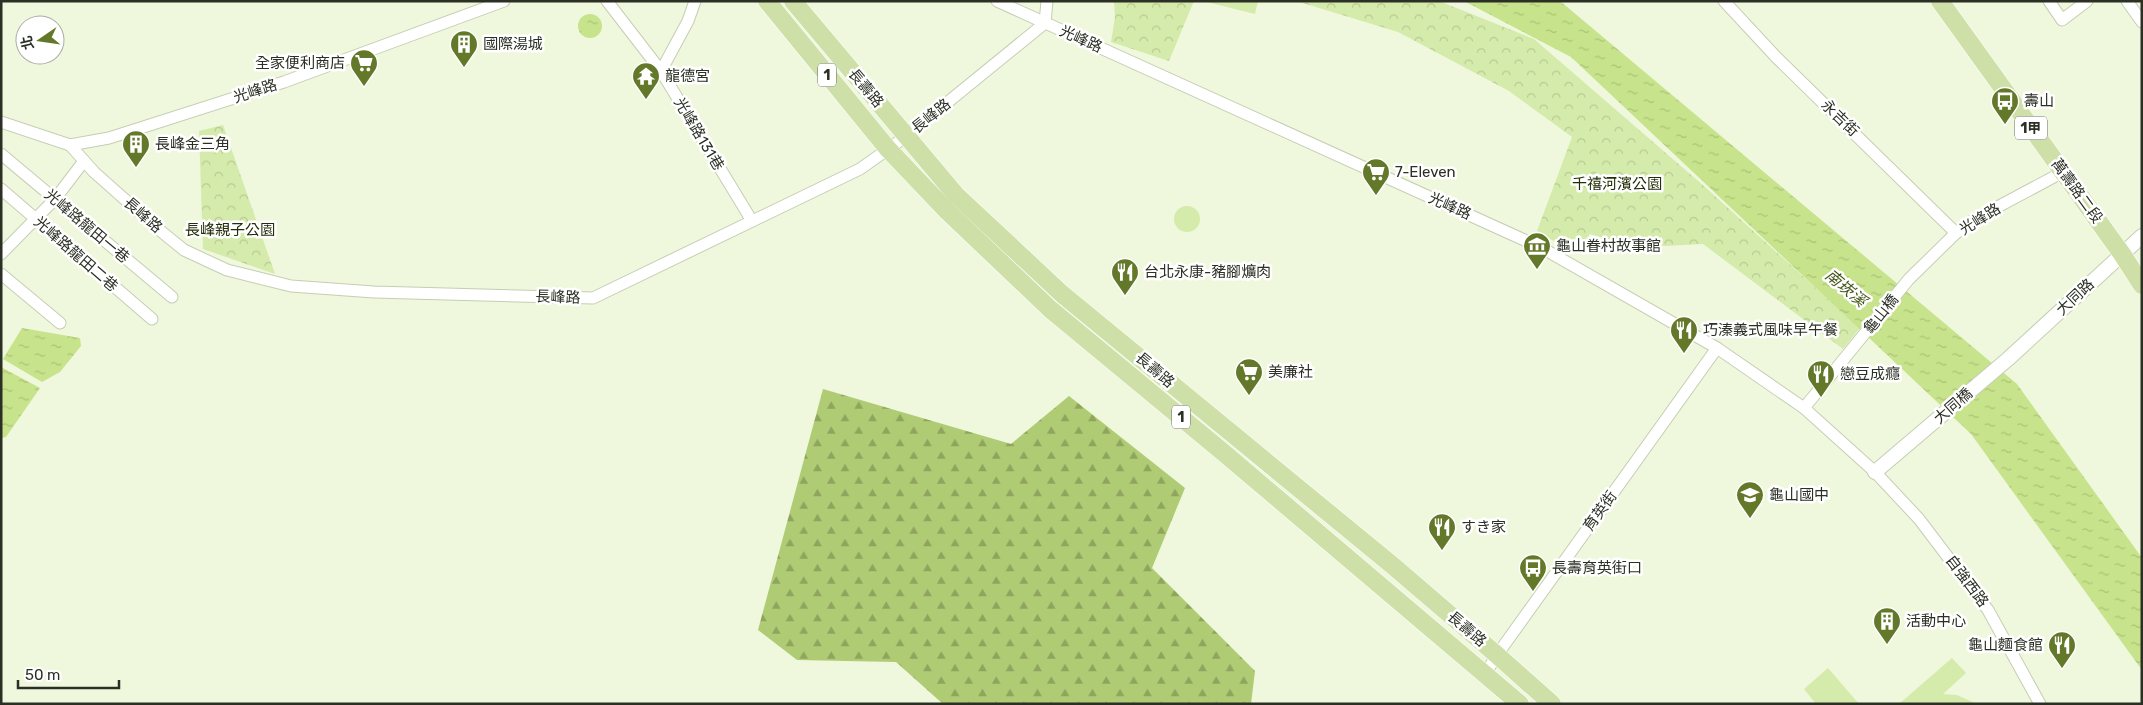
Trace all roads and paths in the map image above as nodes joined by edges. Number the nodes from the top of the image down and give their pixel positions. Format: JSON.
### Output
{"nodes":[{"id":1,"x":504,"y":1,"type":"edge"},
{"id":2,"x":607,"y":1,"type":"edge"},
{"id":3,"x":695,"y":1,"type":"edge"},
{"id":4,"x":767,"y":1,"type":"edge"},
{"id":5,"x":793,"y":1,"type":"edge"},
{"id":6,"x":998,"y":1,"type":"edge"},
{"id":7,"x":1046,"y":1,"type":"edge"},
{"id":8,"x":1724,"y":1,"type":"edge"},
{"id":9,"x":1940,"y":1,"type":"edge"},
{"id":10,"x":2049,"y":1,"type":"edge"},
{"id":11,"x":2087,"y":1,"type":"edge"},
{"id":12,"x":2127,"y":1,"type":"edge"},
{"id":13,"x":2142,"y":22,"type":"edge"},
{"id":14,"x":1045,"y":23,"type":"junction"},
{"id":15,"x":661,"y":71,"type":"junction"},
{"id":16,"x":1,"y":122,"type":"edge"},
{"id":17,"x":906,"y":136,"type":"junction"},
{"id":18,"x":70,"y":145,"type":"junction"},
{"id":19,"x":888,"y":149,"type":"junction"},
{"id":20,"x":1,"y":154,"type":"edge"},
{"id":21,"x":84,"y":161,"type":"junction"},
{"id":22,"x":2063,"y":172,"type":"junction"},
{"id":23,"x":1,"y":189,"type":"edge"},
{"id":24,"x":56,"y":199,"type":"junction"},
{"id":25,"x":36,"y":219,"type":"junction"},
{"id":26,"x":752,"y":221,"type":"junction"},
{"id":27,"x":1956,"y":233,"type":"junction"},
{"id":28,"x":2142,"y":236,"type":"edge"},
{"id":29,"x":1,"y":254,"type":"edge"},
{"id":30,"x":2122,"y":254,"type":"junction"},
{"id":31,"x":1,"y":274,"type":"edge"},
{"id":32,"x":1908,"y":280,"type":"joint"},
{"id":33,"x":2142,"y":285,"type":"edge"},
{"id":34,"x":172,"y":297,"type":"dead end"},
{"id":35,"x":152,"y":319,"type":"dead end"},
{"id":36,"x":60,"y":323,"type":"dead end"},
{"id":37,"x":1100,"y":325,"type":"junction"},
{"id":38,"x":1088,"y":340,"type":"junction"},
{"id":39,"x":1717,"y":348,"type":"junction"},
{"id":40,"x":2008,"y":359,"type":"joint"},
{"id":41,"x":1804,"y":408,"type":"junction"},
{"id":42,"x":1875,"y":472,"type":"junction"},
{"id":43,"x":1498,"y":654,"type":"junction"},
{"id":44,"x":1485,"y":674,"type":"junction"},
{"id":45,"x":1520,"y":704,"type":"edge"},
{"id":46,"x":1552,"y":704,"type":"edge"},
{"id":47,"x":2040,"y":704,"type":"edge"}],
"edges":[{"from":1,"to":18,"type":"street","name":"光峰路"},
{"from":2,"to":15,"type":"street","name":"光峰路131巷"},
{"from":3,"to":15,"type":"street"},
{"from":4,"to":19,"type":"main road","name":"長壽路","number":"1"},
{"from":5,"to":17,"type":"main road","name":"長壽路","number":"1"},
{"from":6,"to":14,"type":"street","name":"光峰路"},
{"from":7,"to":14,"type":"street"},
{"from":8,"to":27,"type":"street","name":"永吉街"},
{"from":9,"to":22,"type":"main road","name":"萬壽路二段","number":"1甲"},
{"from":10,"to":11,"type":"street"},
{"from":12,"to":13,"type":"street"},
{"from":14,"to":17,"type":"street","name":"長峰路"},
{"from":14,"to":39,"type":"street","name":"光峰路"},
{"from":15,"to":26,"type":"street","name":"光峰路131巷"},
{"from":16,"to":18,"type":"street","name":"光峰路"},
{"from":17,"to":19,"type":"street","name":"長峰路"},
{"from":17,"to":37,"type":"main road","name":"長壽路","number":"1"},
{"from":18,"to":21,"type":"street","name":"長峰路"},
{"from":19,"to":26,"type":"street","name":"長峰路"},
{"from":19,"to":38,"type":"main road","name":"長壽路","number":"1"},
{"from":20,"to":24,"type":"street","name":"光峰路龍田一巷"},
{"from":21,"to":24,"type":"street"},
{"from":21,"to":26,"type":"street","name":"長峰路"},
{"from":22,"to":27,"type":"street","name":"光峰路"},
{"from":22,"to":30,"type":"main road","name":"萬壽路二段","number":"1甲"},
{"from":23,"to":25,"type":"street","name":"光峰路龍田二巷"},
{"from":24,"to":25,"type":"street"},
{"from":24,"to":34,"type":"street","name":"光峰路龍田一巷"},
{"from":25,"to":29,"type":"street"},
{"from":25,"to":35,"type":"street","name":"光峰路龍田二巷"},
{"from":27,"to":32,"type":"street","name":"光峰路"},
{"from":28,"to":30,"type":"street","name":"大同路"},
{"from":30,"to":33,"type":"main road","name":"萬壽路二段","number":"1甲"},
{"from":30,"to":40,"type":"street","name":"大同路"},
{"from":31,"to":36,"type":"street"},
{"from":32,"to":41,"type":"street","name":"龜山橋"},
{"from":37,"to":38,"type":"main road"},
{"from":37,"to":43,"type":"main road","name":"長壽路","number":"1"},
{"from":38,"to":44,"type":"main road","name":"長壽路","number":"1"},
{"from":39,"to":41,"type":"street","name":"光峰路"},
{"from":39,"to":43,"type":"street","name":"育英街"},
{"from":40,"to":42,"type":"street","name":"大同橋"},
{"from":41,"to":42,"type":"street","name":"光峰路"},
{"from":42,"to":47,"type":"street","name":"自強西路"},
{"from":43,"to":44,"type":"street","name":"育英街"},
{"from":43,"to":46,"type":"main road","name":"長壽路","number":"1"},
{"from":44,"to":45,"type":"main road","name":"長壽路","number":"1"}]}
